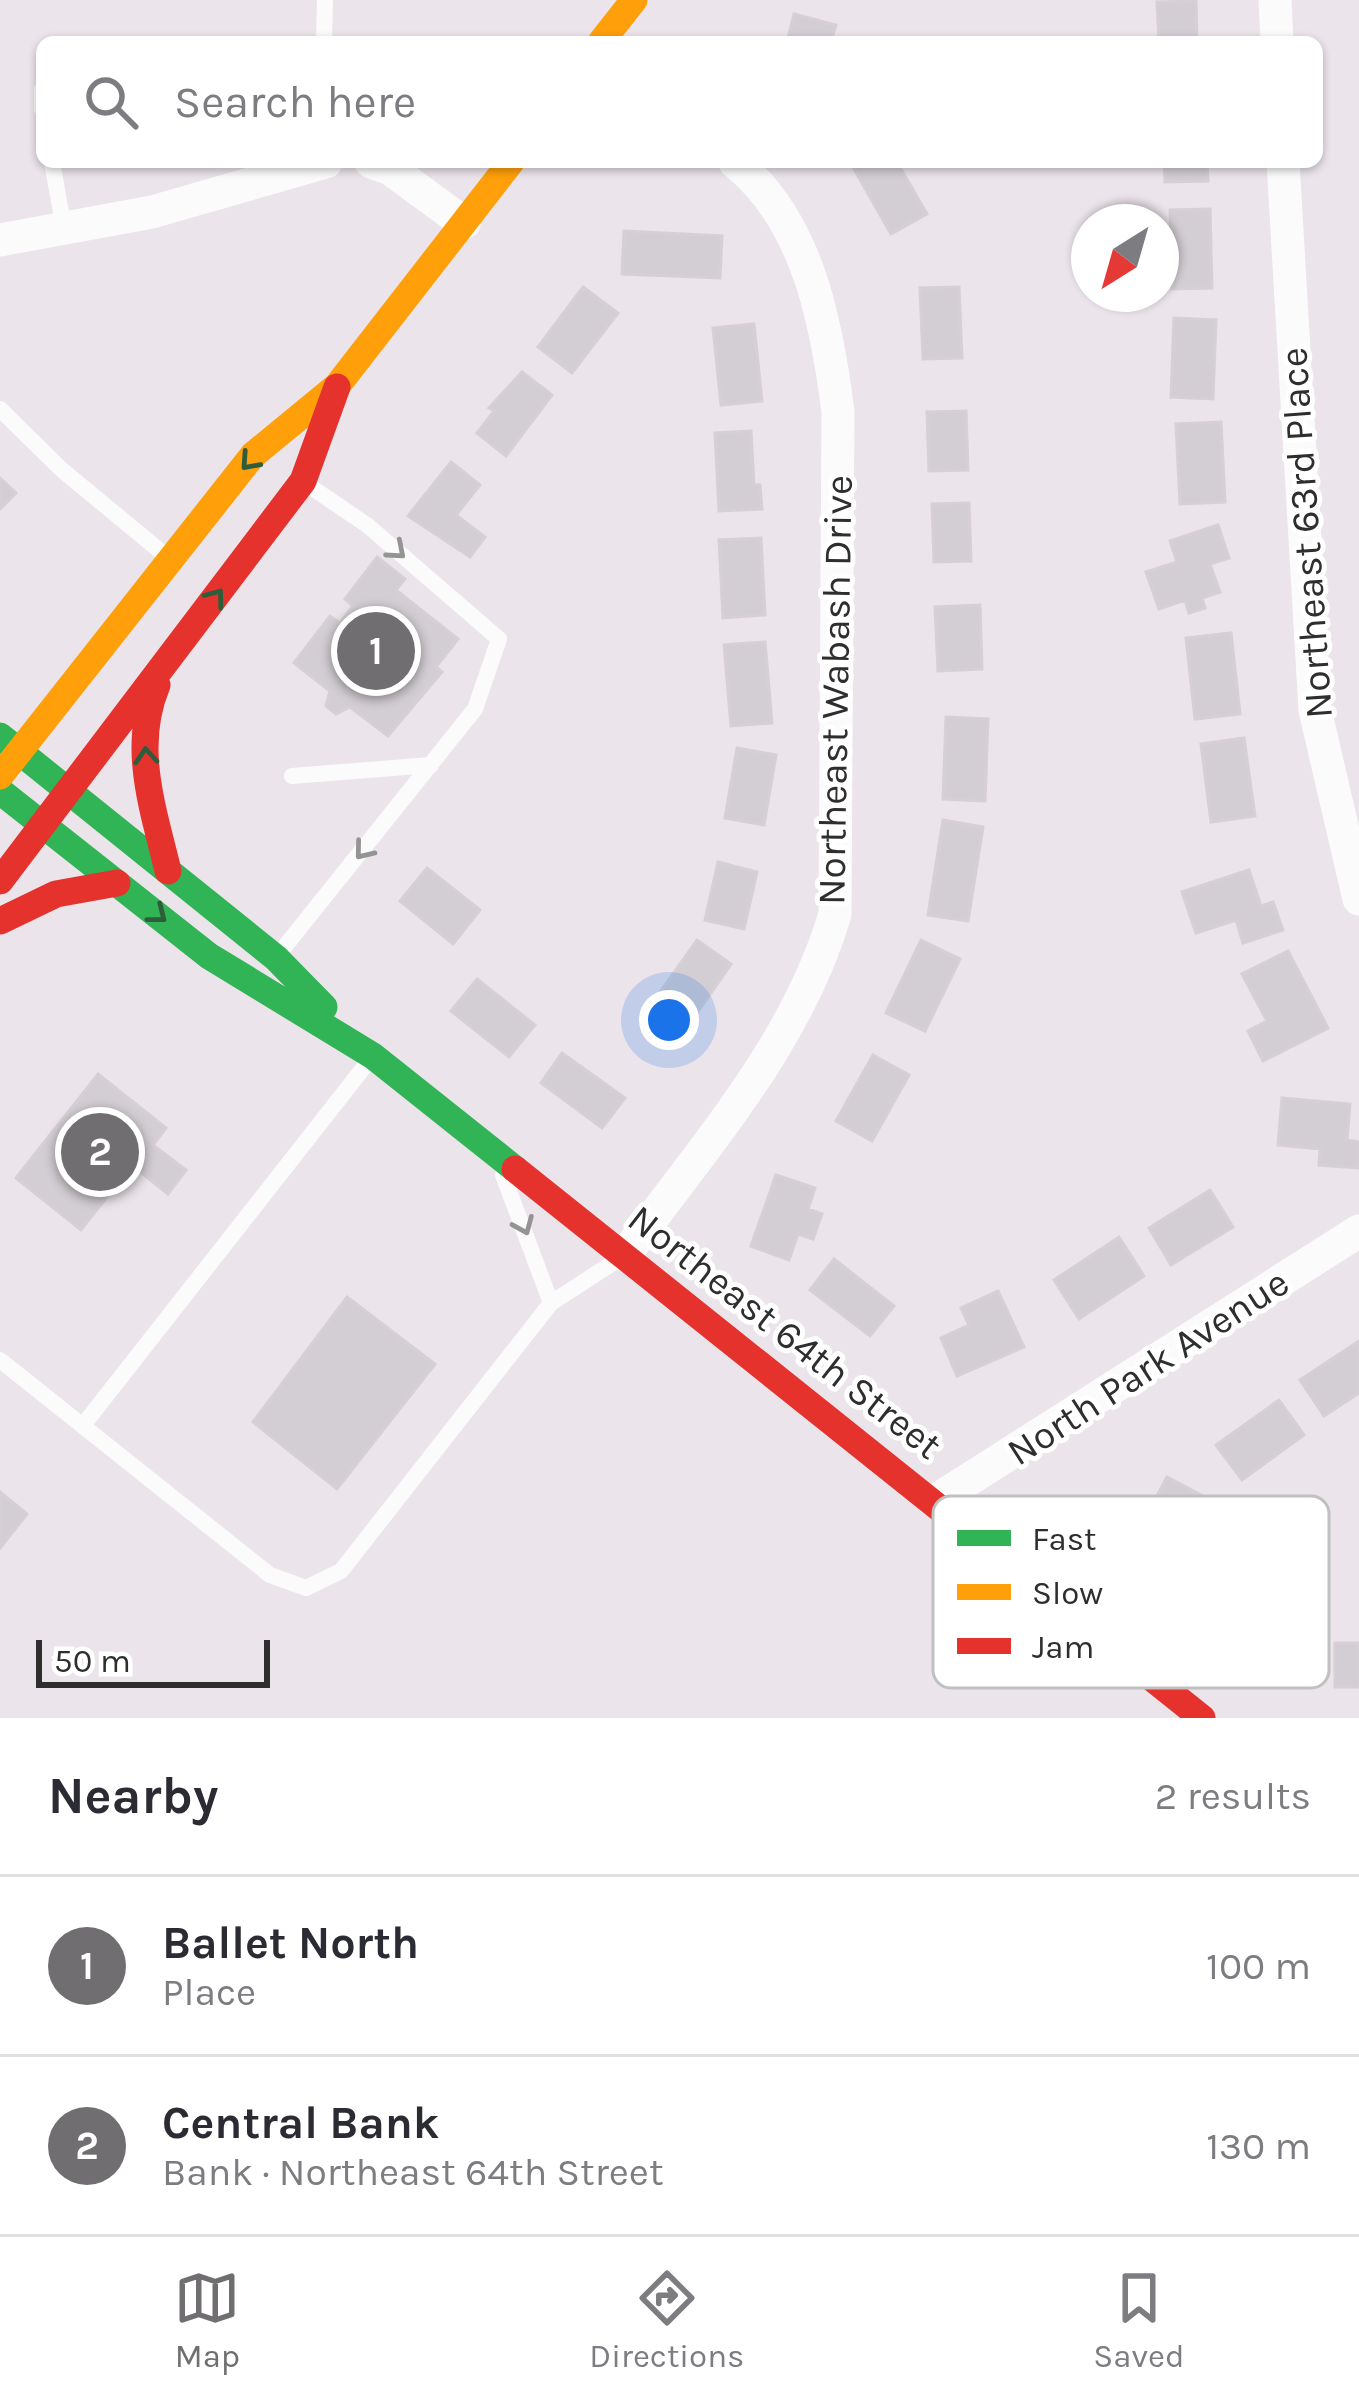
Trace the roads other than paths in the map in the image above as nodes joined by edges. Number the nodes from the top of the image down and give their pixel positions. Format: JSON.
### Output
{"nodes":[{"id":1,"x":325,"y":0,"type":"edge"},
{"id":2,"x":634,"y":0,"type":"edge"},
{"id":3,"x":1275,"y":0,"type":"edge"},
{"id":4,"x":324,"y":36,"type":"edge"},
{"id":5,"x":606,"y":36,"type":"edge"},
{"id":6,"x":1277,"y":36,"type":"edge"},
{"id":7,"x":53,"y":168,"type":"edge"},
{"id":8,"x":286,"y":168,"type":"edge"},
{"id":9,"x":389,"y":168,"type":"edge"},
{"id":10,"x":506,"y":168,"type":"edge"},
{"id":11,"x":743,"y":168,"type":"edge"},
{"id":12,"x":1283,"y":168,"type":"edge"},
{"id":13,"x":233,"y":176,"type":"edge"},
{"id":14,"x":464,"y":223,"type":"junction"},
{"id":15,"x":64,"y":229,"type":"junction"},
{"id":16,"x":0,"y":240,"type":"edge"},
{"id":17,"x":337,"y":386,"type":"junction"},
{"id":18,"x":0,"y":409,"type":"edge"},
{"id":19,"x":303,"y":482,"type":"junction"},
{"id":20,"x":170,"y":560,"type":"junction"},
{"id":21,"x":179,"y":646,"type":"junction"},
{"id":22,"x":9,"y":743,"type":"edge"},
{"id":23,"x":431,"y":765,"type":"junction"},
{"id":24,"x":0,"y":776,"type":"edge"},
{"id":25,"x":292,"y":776,"type":"dead end"},
{"id":26,"x":67,"y":789,"type":"junction"},
{"id":27,"x":0,"y":791,"type":"edge"},
{"id":28,"x":41,"y":824,"type":"junction"},
{"id":29,"x":168,"y":871,"type":"junction"},
{"id":30,"x":0,"y":881,"type":"edge"},
{"id":31,"x":117,"y":883,"type":"junction"},
{"id":32,"x":1359,"y":899,"type":"edge"},
{"id":33,"x":0,"y":921,"type":"edge"},
{"id":34,"x":276,"y":958,"type":"junction"},
{"id":35,"x":373,"y":1056,"type":"junction"},
{"id":36,"x":492,"y":1150,"type":"junction"},
{"id":37,"x":1359,"y":1231,"type":"edge"},
{"id":38,"x":625,"y":1255,"type":"junction"},
{"id":39,"x":551,"y":1303,"type":"junction"},
{"id":40,"x":0,"y":1360,"type":"edge"},
{"id":41,"x":84,"y":1424,"type":"junction"},
{"id":42,"x":943,"y":1496,"type":"edge"},
{"id":43,"x":933,"y":1499,"type":"edge"},
{"id":44,"x":1165,"y":1688,"type":"edge"},
{"id":45,"x":1202,"y":1718,"type":"edge"}],
"edges":[{"from":1,"to":4,"type":"lane"},
{"from":2,"to":5,"type":"street"},
{"from":3,"to":6,"type":"street"},
{"from":7,"to":15,"type":"lane"},
{"from":8,"to":13,"type":"street"},
{"from":9,"to":14,"type":"street"},
{"from":10,"to":14,"type":"street"},
{"from":11,"to":38,"type":"street","name":"Northeast Wabash Drive"},
{"from":12,"to":32,"type":"street","name":"Northeast 63rd Place"},
{"from":13,"to":15,"type":"street"},
{"from":14,"to":17,"type":"street"},
{"from":15,"to":16,"type":"street"},
{"from":17,"to":19,"type":"street"},
{"from":17,"to":20,"type":"street","one_way":true},
{"from":18,"to":20,"type":"lane"},
{"from":21,"to":19,"type":"street","one_way":true},
{"from":19,"to":23,"type":"lane","one_way":true},
{"from":20,"to":22,"type":"street"},
{"from":21,"to":26,"type":"street"},
{"from":29,"to":21,"type":"street","one_way":true},
{"from":22,"to":24,"type":"street"},
{"from":22,"to":26,"type":"street","name":"Northeast 64th Street"},
{"from":23,"to":25,"type":"lane"},
{"from":23,"to":34,"type":"lane","one_way":true},
{"from":26,"to":28,"type":"street"},
{"from":26,"to":29,"type":"street","name":"Northeast 64th Street"},
{"from":27,"to":28,"type":"street","name":"Northeast 64th Street"},
{"from":28,"to":30,"type":"street"},
{"from":28,"to":31,"type":"street","name":"Northeast 64th Street"},
{"from":29,"to":34,"type":"street","name":"Northeast 64th Street"},
{"from":31,"to":33,"type":"street"},
{"from":31,"to":35,"type":"street","name":"Northeast 64th Street","one_way":true},
{"from":34,"to":35,"type":"street","name":"Northeast 64th Street"},
{"from":35,"to":36,"type":"street","name":"Northeast 64th Street"},
{"from":35,"to":41,"type":"lane"},
{"from":36,"to":38,"type":"street","name":"Northeast 64th Street"},
{"from":36,"to":39,"type":"lane","one_way":true},
{"from":37,"to":42,"type":"street","name":"North Park Avenue"},
{"from":38,"to":39,"type":"lane"},
{"from":38,"to":43,"type":"street","name":"Northeast 64th Street"},
{"from":39,"to":41,"type":"lane"},
{"from":40,"to":41,"type":"lane"},
{"from":44,"to":45,"type":"street","name":"Northeast 64th Street"}]}
